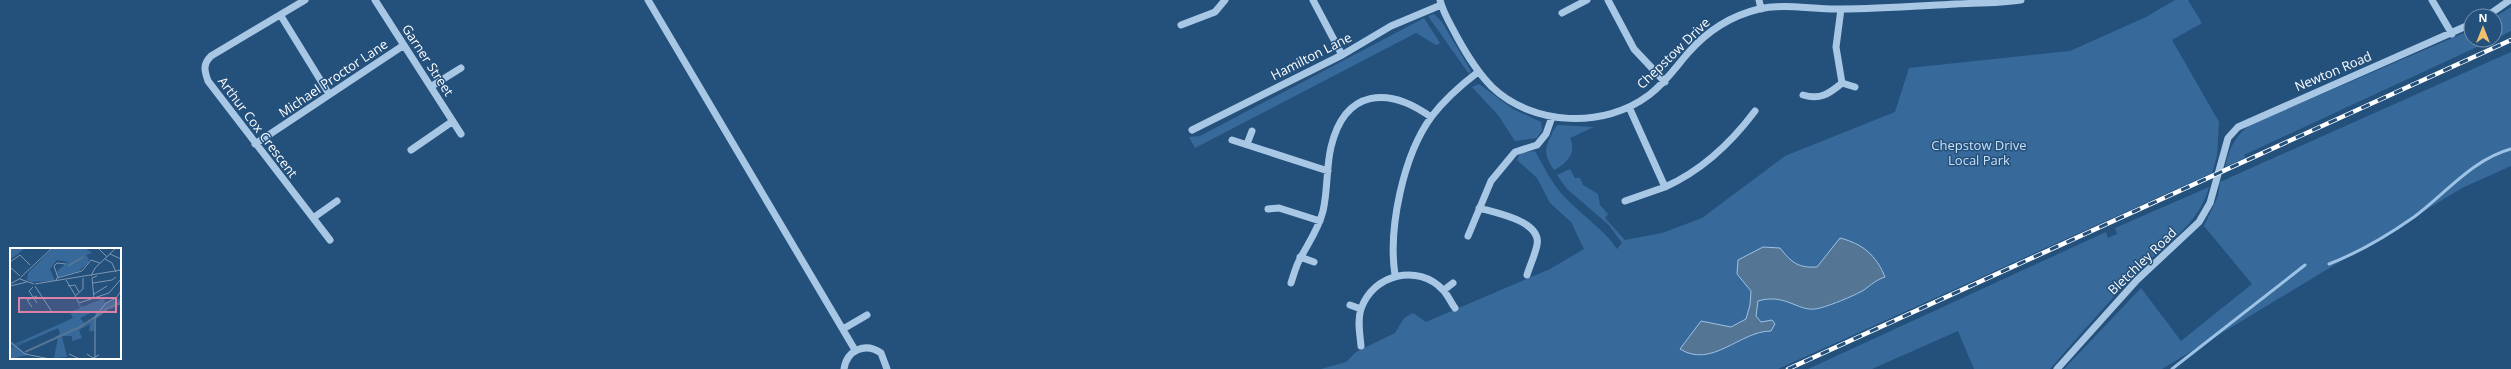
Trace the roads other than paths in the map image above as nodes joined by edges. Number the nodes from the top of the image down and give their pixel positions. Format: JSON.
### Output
{"nodes":[{"id":1,"x":305,"y":0,"type":"edge"},
{"id":2,"x":375,"y":0,"type":"edge"},
{"id":3,"x":648,"y":0,"type":"edge"},
{"id":4,"x":1225,"y":0,"type":"edge"},
{"id":5,"x":1313,"y":0,"type":"edge"},
{"id":6,"x":1587,"y":0,"type":"edge"},
{"id":7,"x":1608,"y":0,"type":"edge"},
{"id":8,"x":1759,"y":0,"type":"edge"},
{"id":9,"x":2021,"y":0,"type":"edge"},
{"id":10,"x":2432,"y":0,"type":"edge"},
{"id":11,"x":2510,"y":0,"type":"edge"},
{"id":12,"x":1440,"y":2,"type":"edge"},
{"id":13,"x":1934,"y":3,"type":"edge"},
{"id":14,"x":2498,"y":8,"type":"edge"},
{"id":15,"x":1761,"y":9,"type":"junction"},
{"id":16,"x":1841,"y":9,"type":"junction"},
{"id":17,"x":1562,"y":13,"type":"dead end"},
{"id":18,"x":281,"y":16,"type":"junction"},
{"id":19,"x":1181,"y":25,"type":"dead end"},
{"id":20,"x":2463,"y":28,"type":"edge"},
{"id":21,"x":2452,"y":34,"type":"junction"},
{"id":22,"x":404,"y":45,"type":"junction"},
{"id":23,"x":1342,"y":55,"type":"junction"},
{"id":24,"x":461,"y":68,"type":"dead end"},
{"id":25,"x":1478,"y":72,"type":"junction"},
{"id":26,"x":1664,"y":82,"type":"junction"},
{"id":27,"x":1842,"y":83,"type":"junction"},
{"id":28,"x":432,"y":86,"type":"junction"},
{"id":29,"x":1855,"y":87,"type":"dead end"},
{"id":30,"x":329,"y":94,"type":"junction"},
{"id":31,"x":1803,"y":95,"type":"dead end"},
{"id":32,"x":1629,"y":107,"type":"junction"},
{"id":33,"x":1755,"y":111,"type":"dead end"},
{"id":34,"x":1431,"y":117,"type":"junction"},
{"id":35,"x":1552,"y":117,"type":"junction"},
{"id":36,"x":453,"y":121,"type":"junction"},
{"id":37,"x":1192,"y":130,"type":"dead end"},
{"id":38,"x":1252,"y":131,"type":"dead end"},
{"id":39,"x":461,"y":134,"type":"dead end"},
{"id":40,"x":1232,"y":140,"type":"dead end"},
{"id":41,"x":255,"y":144,"type":"junction"},
{"id":42,"x":1247,"y":144,"type":"junction"},
{"id":43,"x":411,"y":150,"type":"dead end"},
{"id":44,"x":2222,"y":158,"type":"joint"},
{"id":45,"x":1328,"y":171,"type":"junction"},
{"id":46,"x":1665,"y":187,"type":"junction"},
{"id":47,"x":337,"y":201,"type":"dead end"},
{"id":48,"x":1625,"y":201,"type":"dead end"},
{"id":49,"x":1478,"y":208,"type":"junction"},
{"id":50,"x":1268,"y":209,"type":"dead end"},
{"id":51,"x":313,"y":218,"type":"junction"},
{"id":52,"x":1320,"y":221,"type":"junction"},
{"id":53,"x":1468,"y":236,"type":"dead end"},
{"id":54,"x":330,"y":240,"type":"dead end"},
{"id":55,"x":1300,"y":257,"type":"junction"},
{"id":56,"x":1314,"y":262,"type":"dead end"},
{"id":57,"x":1527,"y":274,"type":"dead end"},
{"id":58,"x":1395,"y":275,"type":"junction"},
{"id":59,"x":1453,"y":282,"type":"dead end"},
{"id":60,"x":1291,"y":283,"type":"dead end"},
{"id":61,"x":1444,"y":290,"type":"junction"},
{"id":62,"x":1350,"y":305,"type":"dead end"},
{"id":63,"x":1455,"y":308,"type":"dead end"},
{"id":64,"x":1361,"y":309,"type":"junction"},
{"id":65,"x":868,"y":315,"type":"dead end"},
{"id":66,"x":843,"y":329,"type":"junction"},
{"id":67,"x":1362,"y":346,"type":"dead end"},
{"id":68,"x":855,"y":350,"type":"junction"},
{"id":69,"x":844,"y":369,"type":"edge"},
{"id":70,"x":887,"y":369,"type":"edge"},
{"id":71,"x":2057,"y":369,"type":"edge"}],
"edges":[{"from":1,"to":18,"type":"street","name":"Arthur Cox Crescent"},
{"from":2,"to":22,"type":"street","name":"Garner Street"},
{"from":3,"to":66,"type":"street"},
{"from":4,"to":19,"type":"street"},
{"from":5,"to":23,"type":"street"},
{"from":6,"to":17,"type":"street"},
{"from":7,"to":26,"type":"street"},
{"from":8,"to":15,"type":"street"},
{"from":9,"to":13,"type":"street","name":"Chepstow Drive"},
{"from":10,"to":21,"type":"street"},
{"from":11,"to":14,"type":"street"},
{"from":12,"to":23,"type":"street","name":"Hamilton Lane"},
{"from":12,"to":25,"type":"street","name":"Chepstow Drive"},
{"from":13,"to":16,"type":"street","name":"Chepstow Drive"},
{"from":15,"to":16,"type":"street","name":"Chepstow Drive"},
{"from":15,"to":26,"type":"street","name":"Chepstow Drive"},
{"from":16,"to":27,"type":"street"},
{"from":18,"to":30,"type":"street"},
{"from":18,"to":41,"type":"street","name":"Arthur Cox Crescent"},
{"from":20,"to":21,"type":"street","name":"Newton Road"},
{"from":21,"to":44,"type":"street","name":"Newton Road"},
{"from":22,"to":28,"type":"street","name":"Garner Street"},
{"from":22,"to":30,"type":"street","name":"Michael Proctor Lane"},
{"from":23,"to":37,"type":"street","name":"Hamilton Lane"},
{"from":24,"to":28,"type":"street"},
{"from":25,"to":34,"type":"street"},
{"from":25,"to":35,"type":"street","name":"Chepstow Drive"},
{"from":26,"to":32,"type":"street","name":"Chepstow Drive"},
{"from":27,"to":29,"type":"street"},
{"from":27,"to":31,"type":"street"},
{"from":28,"to":36,"type":"street","name":"Garner Street"},
{"from":30,"to":41,"type":"street","name":"Michael Proctor Lane"},
{"from":32,"to":35,"type":"street","name":"Chepstow Drive"},
{"from":32,"to":46,"type":"street"},
{"from":33,"to":46,"type":"street"},
{"from":34,"to":45,"type":"street"},
{"from":34,"to":58,"type":"street"},
{"from":35,"to":49,"type":"street"},
{"from":36,"to":39,"type":"street","name":"Garner Street"},
{"from":36,"to":43,"type":"street"},
{"from":38,"to":42,"type":"street"},
{"from":40,"to":42,"type":"street"},
{"from":41,"to":51,"type":"street","name":"Arthur Cox Crescent"},
{"from":42,"to":45,"type":"street"},
{"from":44,"to":71,"type":"street","name":"Bletchley Road"},
{"from":45,"to":52,"type":"street"},
{"from":46,"to":48,"type":"street"},
{"from":47,"to":51,"type":"street"},
{"from":49,"to":53,"type":"street"},
{"from":49,"to":57,"type":"street"},
{"from":50,"to":52,"type":"street"},
{"from":51,"to":54,"type":"street","name":"Arthur Cox Crescent"},
{"from":52,"to":55,"type":"street"},
{"from":55,"to":56,"type":"street"},
{"from":55,"to":60,"type":"street"},
{"from":58,"to":61,"type":"street"},
{"from":58,"to":64,"type":"street"},
{"from":59,"to":61,"type":"street"},
{"from":61,"to":63,"type":"street"},
{"from":62,"to":64,"type":"street"},
{"from":64,"to":67,"type":"street"},
{"from":65,"to":66,"type":"street"},
{"from":66,"to":68,"type":"street"},
{"from":68,"to":69,"type":"street"},
{"from":68,"to":70,"type":"street"}]}
